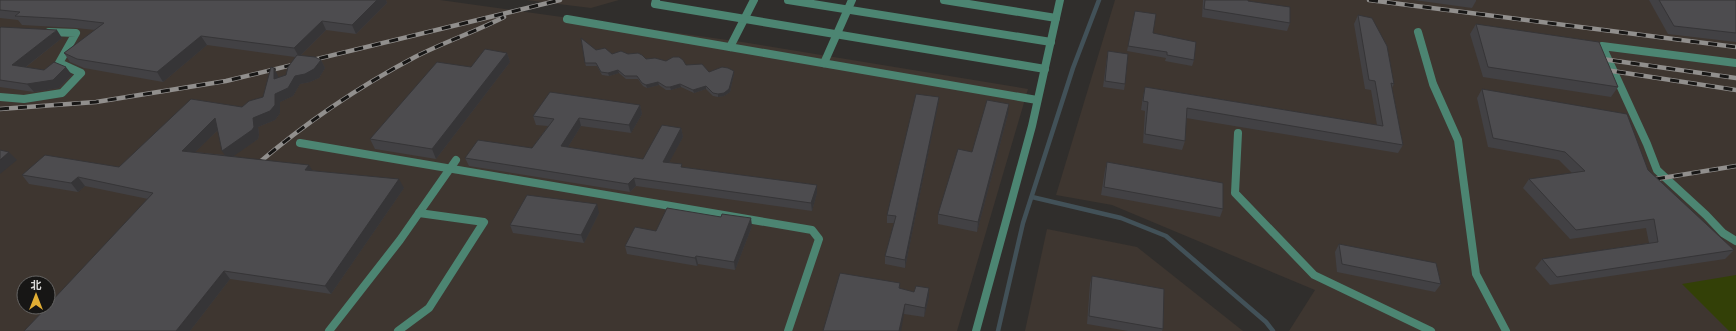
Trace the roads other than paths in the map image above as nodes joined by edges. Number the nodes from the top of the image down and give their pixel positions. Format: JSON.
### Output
{"nodes":[{"id":1,"x":656,"y":0,"type":"edge"},
{"id":2,"x":754,"y":0,"type":"edge"},
{"id":3,"x":788,"y":0,"type":"edge"},
{"id":4,"x":852,"y":0,"type":"edge"},
{"id":5,"x":944,"y":0,"type":"edge"},
{"id":6,"x":1060,"y":0,"type":"edge"},
{"id":7,"x":848,"y":10,"type":"junction"},
{"id":8,"x":745,"y":18,"type":"junction"},
{"id":9,"x":1056,"y":18,"type":"junction"},
{"id":10,"x":567,"y":19,"type":"dead end"},
{"id":11,"x":38,"y":31,"type":"edge"},
{"id":12,"x":1418,"y":32,"type":"dead end"},
{"id":13,"x":837,"y":33,"type":"junction"},
{"id":14,"x":1051,"y":42,"type":"junction"},
{"id":15,"x":730,"y":47,"type":"junction"},
{"id":16,"x":824,"y":63,"type":"junction"},
{"id":17,"x":1736,"y":63,"type":"edge"},
{"id":18,"x":1045,"y":69,"type":"junction"},
{"id":19,"x":0,"y":97,"type":"edge"},
{"id":20,"x":1037,"y":100,"type":"junction"},
{"id":21,"x":1238,"y":133,"type":"dead end"},
{"id":22,"x":300,"y":142,"type":"dead end"},
{"id":23,"x":456,"y":160,"type":"dead end"},
{"id":24,"x":450,"y":168,"type":"junction"},
{"id":25,"x":419,"y":212,"type":"junction"},
{"id":26,"x":1736,"y":241,"type":"edge"},
{"id":27,"x":329,"y":331,"type":"edge"},
{"id":28,"x":398,"y":331,"type":"edge"},
{"id":29,"x":788,"y":331,"type":"edge"},
{"id":30,"x":976,"y":331,"type":"edge"},
{"id":31,"x":1431,"y":331,"type":"edge"},
{"id":32,"x":1506,"y":331,"type":"edge"}],
"edges":[{"from":1,"to":8,"type":"street"},
{"from":2,"to":8,"type":"street"},
{"from":3,"to":7,"type":"street"},
{"from":4,"to":7,"type":"street"},
{"from":5,"to":9,"type":"street"},
{"from":6,"to":9,"type":"street"},
{"from":7,"to":13,"type":"street"},
{"from":7,"to":14,"type":"street"},
{"from":8,"to":13,"type":"street"},
{"from":8,"to":15,"type":"street"},
{"from":9,"to":14,"type":"street"},
{"from":10,"to":15,"type":"street"},
{"from":11,"to":19,"type":"street"},
{"from":12,"to":32,"type":"street"},
{"from":13,"to":16,"type":"street"},
{"from":13,"to":18,"type":"street"},
{"from":14,"to":18,"type":"street"},
{"from":15,"to":16,"type":"street"},
{"from":16,"to":20,"type":"street"},
{"from":17,"to":26,"type":"street"},
{"from":18,"to":20,"type":"street"},
{"from":20,"to":30,"type":"street"},
{"from":21,"to":31,"type":"street"},
{"from":22,"to":24,"type":"street"},
{"from":23,"to":24,"type":"street"},
{"from":24,"to":25,"type":"street"},
{"from":24,"to":29,"type":"street"},
{"from":25,"to":27,"type":"street"},
{"from":25,"to":28,"type":"street"}]}
